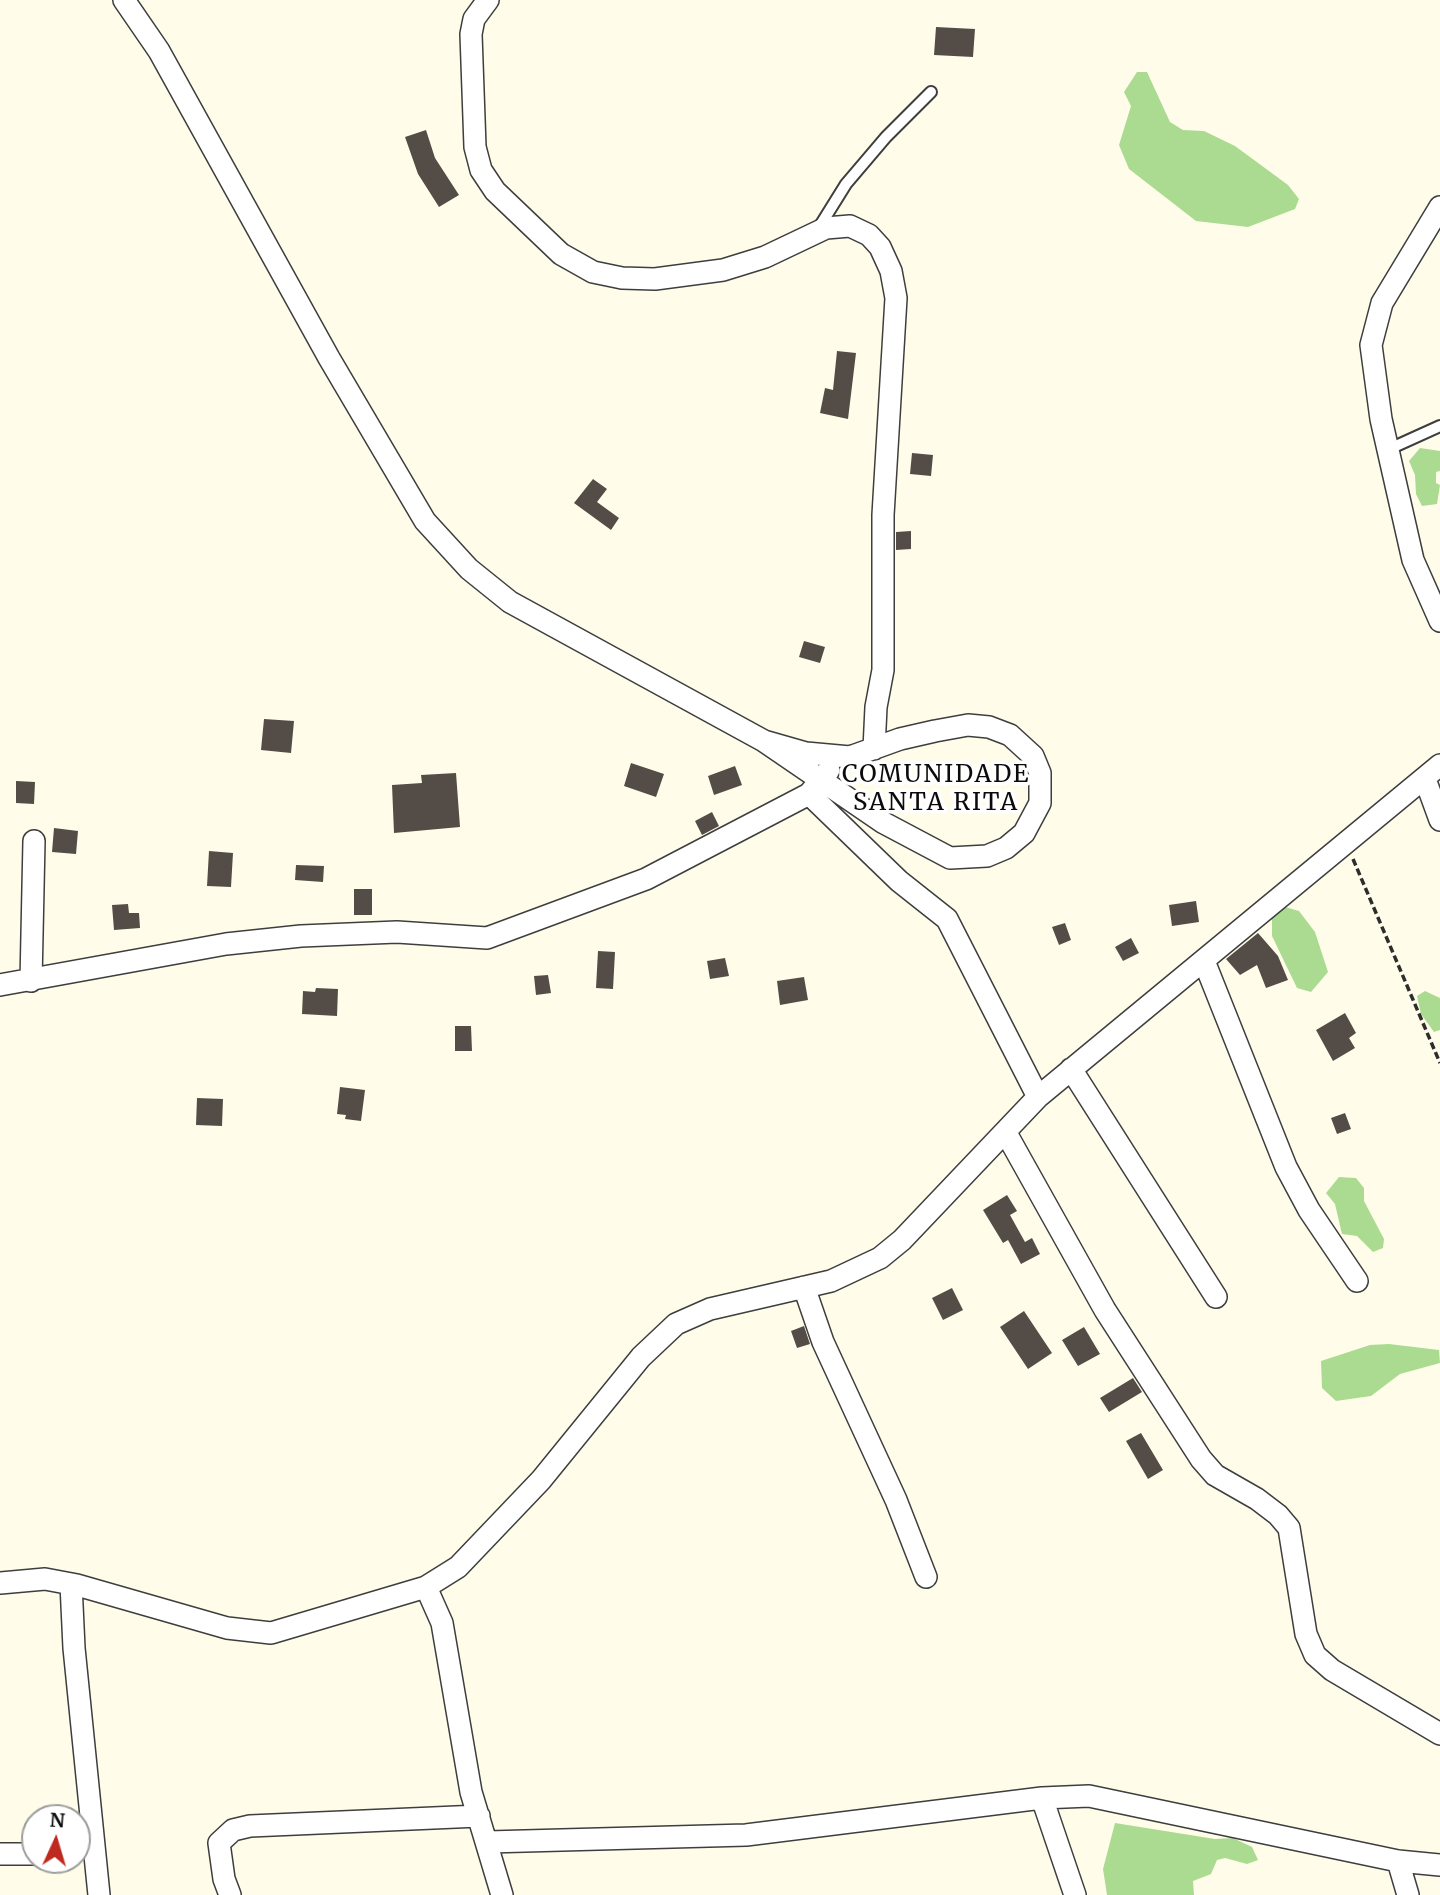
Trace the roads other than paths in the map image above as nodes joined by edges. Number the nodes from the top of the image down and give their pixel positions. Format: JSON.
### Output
{"nodes":[{"id":1,"x":124,"y":0,"type":"edge"},
{"id":2,"x":488,"y":0,"type":"edge"},
{"id":3,"x":930,"y":92,"type":"dead end"},
{"id":4,"x":1440,"y":206,"type":"edge"},
{"id":5,"x":816,"y":232,"type":"junction"},
{"id":6,"x":1440,"y":426,"type":"edge"},
{"id":7,"x":1387,"y":450,"type":"junction"},
{"id":8,"x":1440,"y":621,"type":"edge"},
{"id":9,"x":764,"y":741,"type":"junction"},
{"id":10,"x":874,"y":749,"type":"junction"},
{"id":11,"x":839,"y":758,"type":"junction"},
{"id":12,"x":1432,"y":772,"type":"edge"},
{"id":13,"x":815,"y":787,"type":"junction"},
{"id":14,"x":1440,"y":820,"type":"edge"},
{"id":15,"x":34,"y":841,"type":"dead end"},
{"id":16,"x":1204,"y":961,"type":"junction"},
{"id":17,"x":31,"y":981,"type":"junction"},
{"id":18,"x":0,"y":985,"type":"edge"},
{"id":19,"x":1071,"y":1069,"type":"junction"},
{"id":20,"x":1038,"y":1097,"type":"junction"},
{"id":21,"x":1006,"y":1133,"type":"junction"},
{"id":22,"x":1357,"y":1281,"type":"dead end"},
{"id":23,"x":804,"y":1287,"type":"junction"},
{"id":24,"x":1216,"y":1297,"type":"dead end"},
{"id":25,"x":926,"y":1577,"type":"dead end"},
{"id":26,"x":0,"y":1583,"type":"edge"},
{"id":27,"x":72,"y":1584,"type":"junction"},
{"id":28,"x":426,"y":1587,"type":"junction"},
{"id":29,"x":1440,"y":1734,"type":"edge"},
{"id":30,"x":1042,"y":1798,"type":"junction"},
{"id":31,"x":82,"y":1804,"type":"edge"},
{"id":32,"x":479,"y":1816,"type":"junction"},
{"id":33,"x":488,"y":1842,"type":"junction"},
{"id":34,"x":0,"y":1854,"type":"edge"},
{"id":35,"x":21,"y":1854,"type":"edge"},
{"id":36,"x":1398,"y":1861,"type":"junction"},
{"id":37,"x":1440,"y":1865,"type":"edge"},
{"id":38,"x":91,"y":1866,"type":"edge"},
{"id":39,"x":99,"y":1895,"type":"edge"},
{"id":40,"x":230,"y":1895,"type":"edge"},
{"id":41,"x":502,"y":1895,"type":"edge"},
{"id":42,"x":1075,"y":1895,"type":"edge"},
{"id":43,"x":1408,"y":1895,"type":"edge"}],
"edges":[{"from":1,"to":9,"type":"street"},
{"from":2,"to":5,"type":"street"},
{"from":3,"to":5,"type":"lane"},
{"from":4,"to":7,"type":"street"},
{"from":5,"to":10,"type":"street"},
{"from":6,"to":7,"type":"lane"},
{"from":7,"to":8,"type":"street"},
{"from":9,"to":11,"type":"street"},
{"from":9,"to":13,"type":"street"},
{"from":10,"to":11,"type":"street"},
{"from":10,"to":13,"type":"street"},
{"from":11,"to":13,"type":"street"},
{"from":12,"to":14,"type":"street"},
{"from":12,"to":16,"type":"street"},
{"from":13,"to":17,"type":"street"},
{"from":13,"to":20,"type":"street"},
{"from":15,"to":17,"type":"street"},
{"from":16,"to":19,"type":"street"},
{"from":16,"to":22,"type":"street"},
{"from":17,"to":18,"type":"street"},
{"from":19,"to":20,"type":"street"},
{"from":19,"to":24,"type":"street"},
{"from":20,"to":21,"type":"street"},
{"from":21,"to":23,"type":"street"},
{"from":21,"to":29,"type":"street"},
{"from":23,"to":25,"type":"street"},
{"from":23,"to":28,"type":"street"},
{"from":26,"to":27,"type":"street"},
{"from":27,"to":28,"type":"street"},
{"from":27,"to":31,"type":"street"},
{"from":28,"to":32,"type":"street"},
{"from":30,"to":33,"type":"street"},
{"from":30,"to":36,"type":"street"},
{"from":30,"to":42,"type":"street"},
{"from":32,"to":33,"type":"street"},
{"from":32,"to":40,"type":"street"},
{"from":33,"to":41,"type":"street"},
{"from":34,"to":35,"type":"street"},
{"from":36,"to":37,"type":"street"},
{"from":36,"to":43,"type":"street"},
{"from":38,"to":39,"type":"street"}]}
